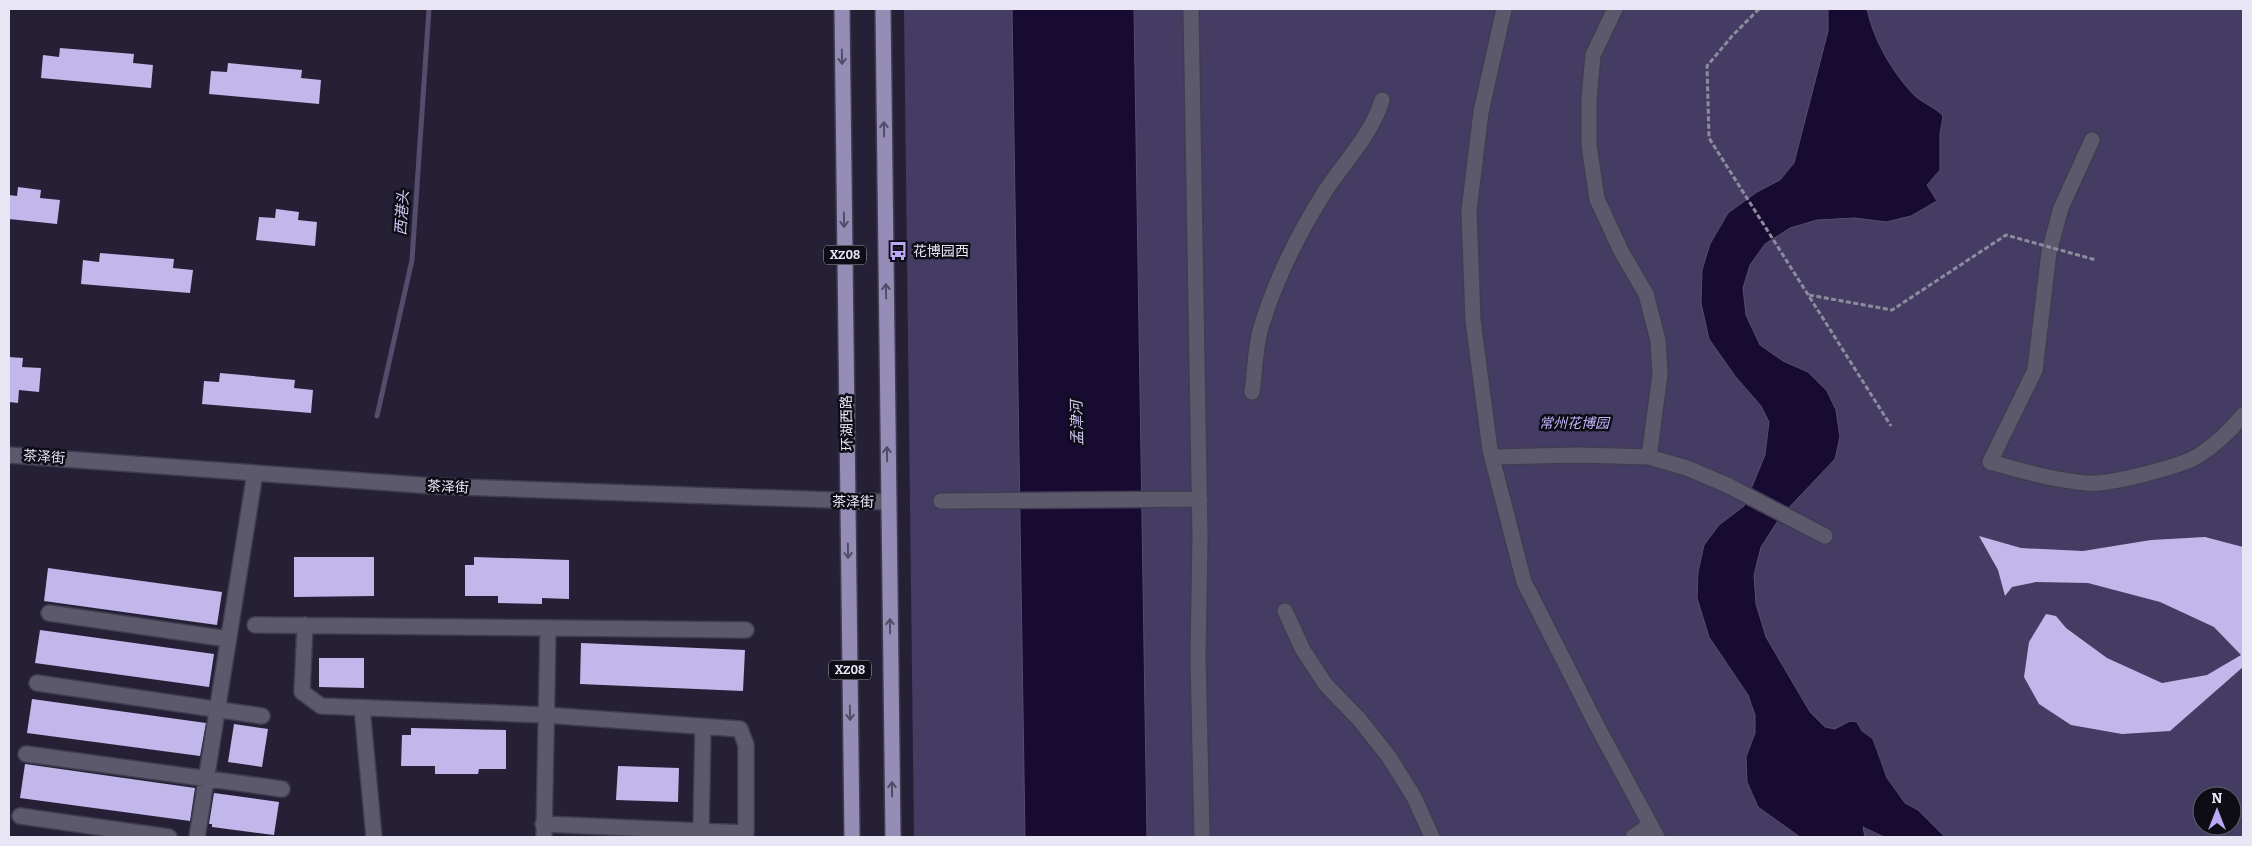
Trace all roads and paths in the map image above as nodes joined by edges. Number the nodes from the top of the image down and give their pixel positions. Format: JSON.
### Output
{"nodes":[{"id":1,"x":842,"y":9,"type":"edge"},
{"id":2,"x":883,"y":9,"type":"edge"},
{"id":3,"x":1191,"y":9,"type":"edge"},
{"id":4,"x":1504,"y":9,"type":"edge"},
{"id":5,"x":1615,"y":9,"type":"edge"},
{"id":6,"x":1759,"y":9,"type":"edge"},
{"id":7,"x":1382,"y":100,"type":"dead end"},
{"id":8,"x":2092,"y":140,"type":"dead end"},
{"id":9,"x":2096,"y":260,"type":"dead end"},
{"id":10,"x":1809,"y":295,"type":"junction"},
{"id":11,"x":1252,"y":392,"type":"dead end"},
{"id":12,"x":2243,"y":415,"type":"edge"},
{"id":13,"x":1891,"y":426,"type":"dead end"},
{"id":14,"x":9,"y":456,"type":"edge"},
{"id":15,"x":1492,"y":457,"type":"junction"},
{"id":16,"x":1649,"y":457,"type":"junction"},
{"id":17,"x":255,"y":473,"type":"junction"},
{"id":18,"x":1200,"y":500,"type":"junction"},
{"id":19,"x":941,"y":501,"type":"dead end"},
{"id":20,"x":848,"y":502,"type":"junction"},
{"id":21,"x":888,"y":502,"type":"junction"},
{"id":22,"x":1825,"y":536,"type":"dead end"},
{"id":23,"x":1285,"y":611,"type":"dead end"},
{"id":24,"x":49,"y":614,"type":"dead end"},
{"id":25,"x":255,"y":624,"type":"dead end"},
{"id":26,"x":305,"y":625,"type":"junction"},
{"id":27,"x":548,"y":628,"type":"junction"},
{"id":28,"x":746,"y":630,"type":"dead end"},
{"id":29,"x":228,"y":639,"type":"junction"},
{"id":30,"x":37,"y":683,"type":"dead end"},
{"id":31,"x":362,"y":708,"type":"junction"},
{"id":32,"x":217,"y":710,"type":"junction"},
{"id":33,"x":545,"y":715,"type":"junction"},
{"id":34,"x":262,"y":716,"type":"dead end"},
{"id":35,"x":704,"y":727,"type":"junction"},
{"id":36,"x":26,"y":754,"type":"dead end"},
{"id":37,"x":206,"y":779,"type":"junction"},
{"id":38,"x":282,"y":789,"type":"dead end"},
{"id":39,"x":20,"y":816,"type":"dead end"},
{"id":40,"x":543,"y":830,"type":"edge"},
{"id":41,"x":701,"y":831,"type":"junction"},
{"id":42,"x":1653,"y":831,"type":"edge"},
{"id":43,"x":169,"y":837,"type":"edge"},
{"id":44,"x":197,"y":837,"type":"edge"},
{"id":45,"x":374,"y":837,"type":"edge"},
{"id":46,"x":852,"y":837,"type":"edge"},
{"id":47,"x":892,"y":837,"type":"edge"},
{"id":48,"x":1202,"y":837,"type":"edge"},
{"id":49,"x":1432,"y":837,"type":"edge"},
{"id":50,"x":1632,"y":837,"type":"edge"}],
"edges":[{"from":1,"to":20,"type":"main road","name":"环湖西路","number":"XZ08","one_way":true},
{"from":21,"to":2,"type":"main road","number":"XZ08","one_way":true},
{"from":3,"to":18,"type":"street"},
{"from":4,"to":15,"type":"street"},
{"from":5,"to":16,"type":"street"},
{"from":6,"to":10,"type":"path"},
{"from":7,"to":11,"type":"street"},
{"from":8,"to":12,"type":"street"},
{"from":9,"to":10,"type":"path","bridge":true},
{"from":10,"to":13,"type":"path"},
{"from":14,"to":17,"type":"street","name":"茶泽街"},
{"from":15,"to":16,"type":"street"},
{"from":15,"to":42,"type":"street"},
{"from":16,"to":22,"type":"street"},
{"from":17,"to":20,"type":"street","name":"茶泽街"},
{"from":17,"to":29,"type":"street"},
{"from":18,"to":19,"type":"street"},
{"from":18,"to":48,"type":"street"},
{"from":20,"to":21,"type":"street","name":"茶泽街"},
{"from":20,"to":46,"type":"main road","name":"环湖西路","number":"XZ08","one_way":true},
{"from":47,"to":21,"type":"main road","number":"XZ08","one_way":true},
{"from":23,"to":49,"type":"street"},
{"from":24,"to":29,"type":"street"},
{"from":25,"to":26,"type":"street"},
{"from":26,"to":27,"type":"street"},
{"from":26,"to":31,"type":"street"},
{"from":27,"to":28,"type":"street"},
{"from":27,"to":33,"type":"street"},
{"from":29,"to":32,"type":"street"},
{"from":30,"to":32,"type":"street"},
{"from":31,"to":33,"type":"street"},
{"from":31,"to":45,"type":"street"},
{"from":32,"to":34,"type":"street"},
{"from":32,"to":37,"type":"street"},
{"from":33,"to":35,"type":"street"},
{"from":33,"to":40,"type":"street"},
{"from":35,"to":41,"type":"street"},
{"from":35,"to":41,"type":"street"},
{"from":36,"to":37,"type":"street"},
{"from":37,"to":38,"type":"street"},
{"from":37,"to":44,"type":"street"},
{"from":39,"to":43,"type":"street"},
{"from":40,"to":41,"type":"street"},
{"from":42,"to":50,"type":"street"}]}
